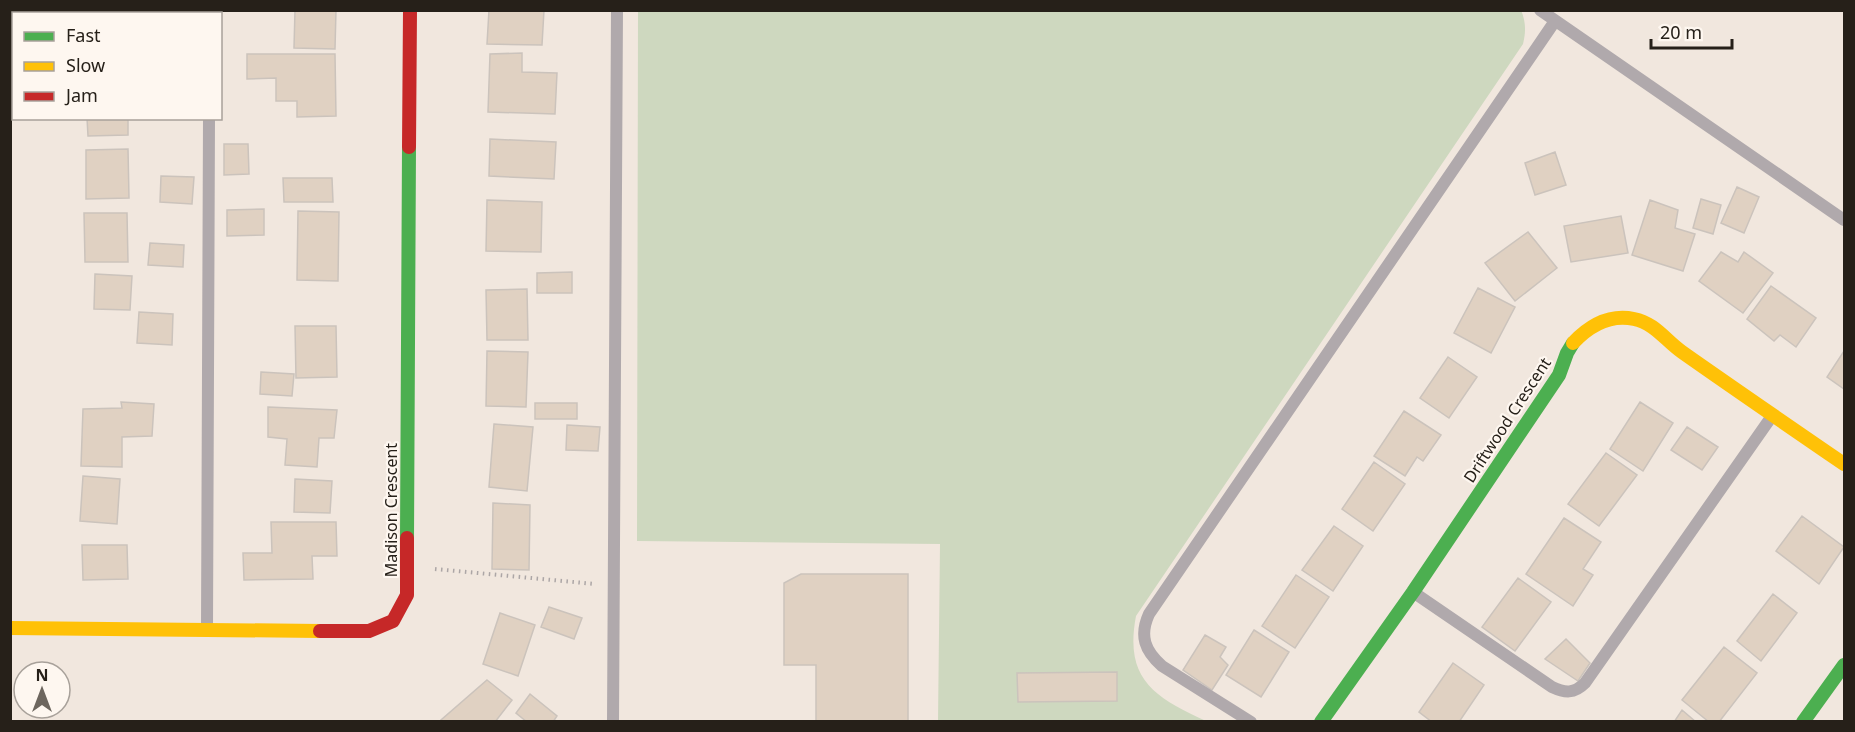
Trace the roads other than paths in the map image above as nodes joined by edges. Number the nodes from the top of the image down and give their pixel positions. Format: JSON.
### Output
{"nodes":[{"id":1,"x":410,"y":10,"type":"edge"},
{"id":2,"x":617,"y":10,"type":"edge"},
{"id":3,"x":1540,"y":10,"type":"edge"},
{"id":4,"x":1555,"y":21,"type":"junction"},
{"id":5,"x":209,"y":120,"type":"edge"},
{"id":6,"x":1845,"y":220,"type":"edge"},
{"id":7,"x":1773,"y":415,"type":"junction"},
{"id":8,"x":1845,"y":464,"type":"edge"},
{"id":9,"x":1413,"y":592,"type":"junction"},
{"id":10,"x":10,"y":628,"type":"edge"},
{"id":11,"x":207,"y":630,"type":"junction"},
{"id":12,"x":1845,"y":665,"type":"edge"},
{"id":13,"x":613,"y":722,"type":"edge"},
{"id":14,"x":1251,"y":722,"type":"edge"},
{"id":15,"x":1321,"y":722,"type":"edge"},
{"id":16,"x":1803,"y":722,"type":"edge"}],
"edges":[{"from":1,"to":11,"type":"street","name":"Madison Crescent"},
{"from":2,"to":13,"type":"lane"},
{"from":3,"to":4,"type":"lane"},
{"from":4,"to":6,"type":"lane"},
{"from":4,"to":14,"type":"lane"},
{"from":5,"to":11,"type":"lane"},
{"from":7,"to":8,"type":"street","name":"Driftwood Crescent"},
{"from":7,"to":9,"type":"lane"},
{"from":7,"to":9,"type":"street","name":"Driftwood Crescent"},
{"from":9,"to":15,"type":"street","name":"Driftwood Crescent"},
{"from":10,"to":11,"type":"street","name":"Madison Crescent"},
{"from":12,"to":16,"type":"street"}]}
